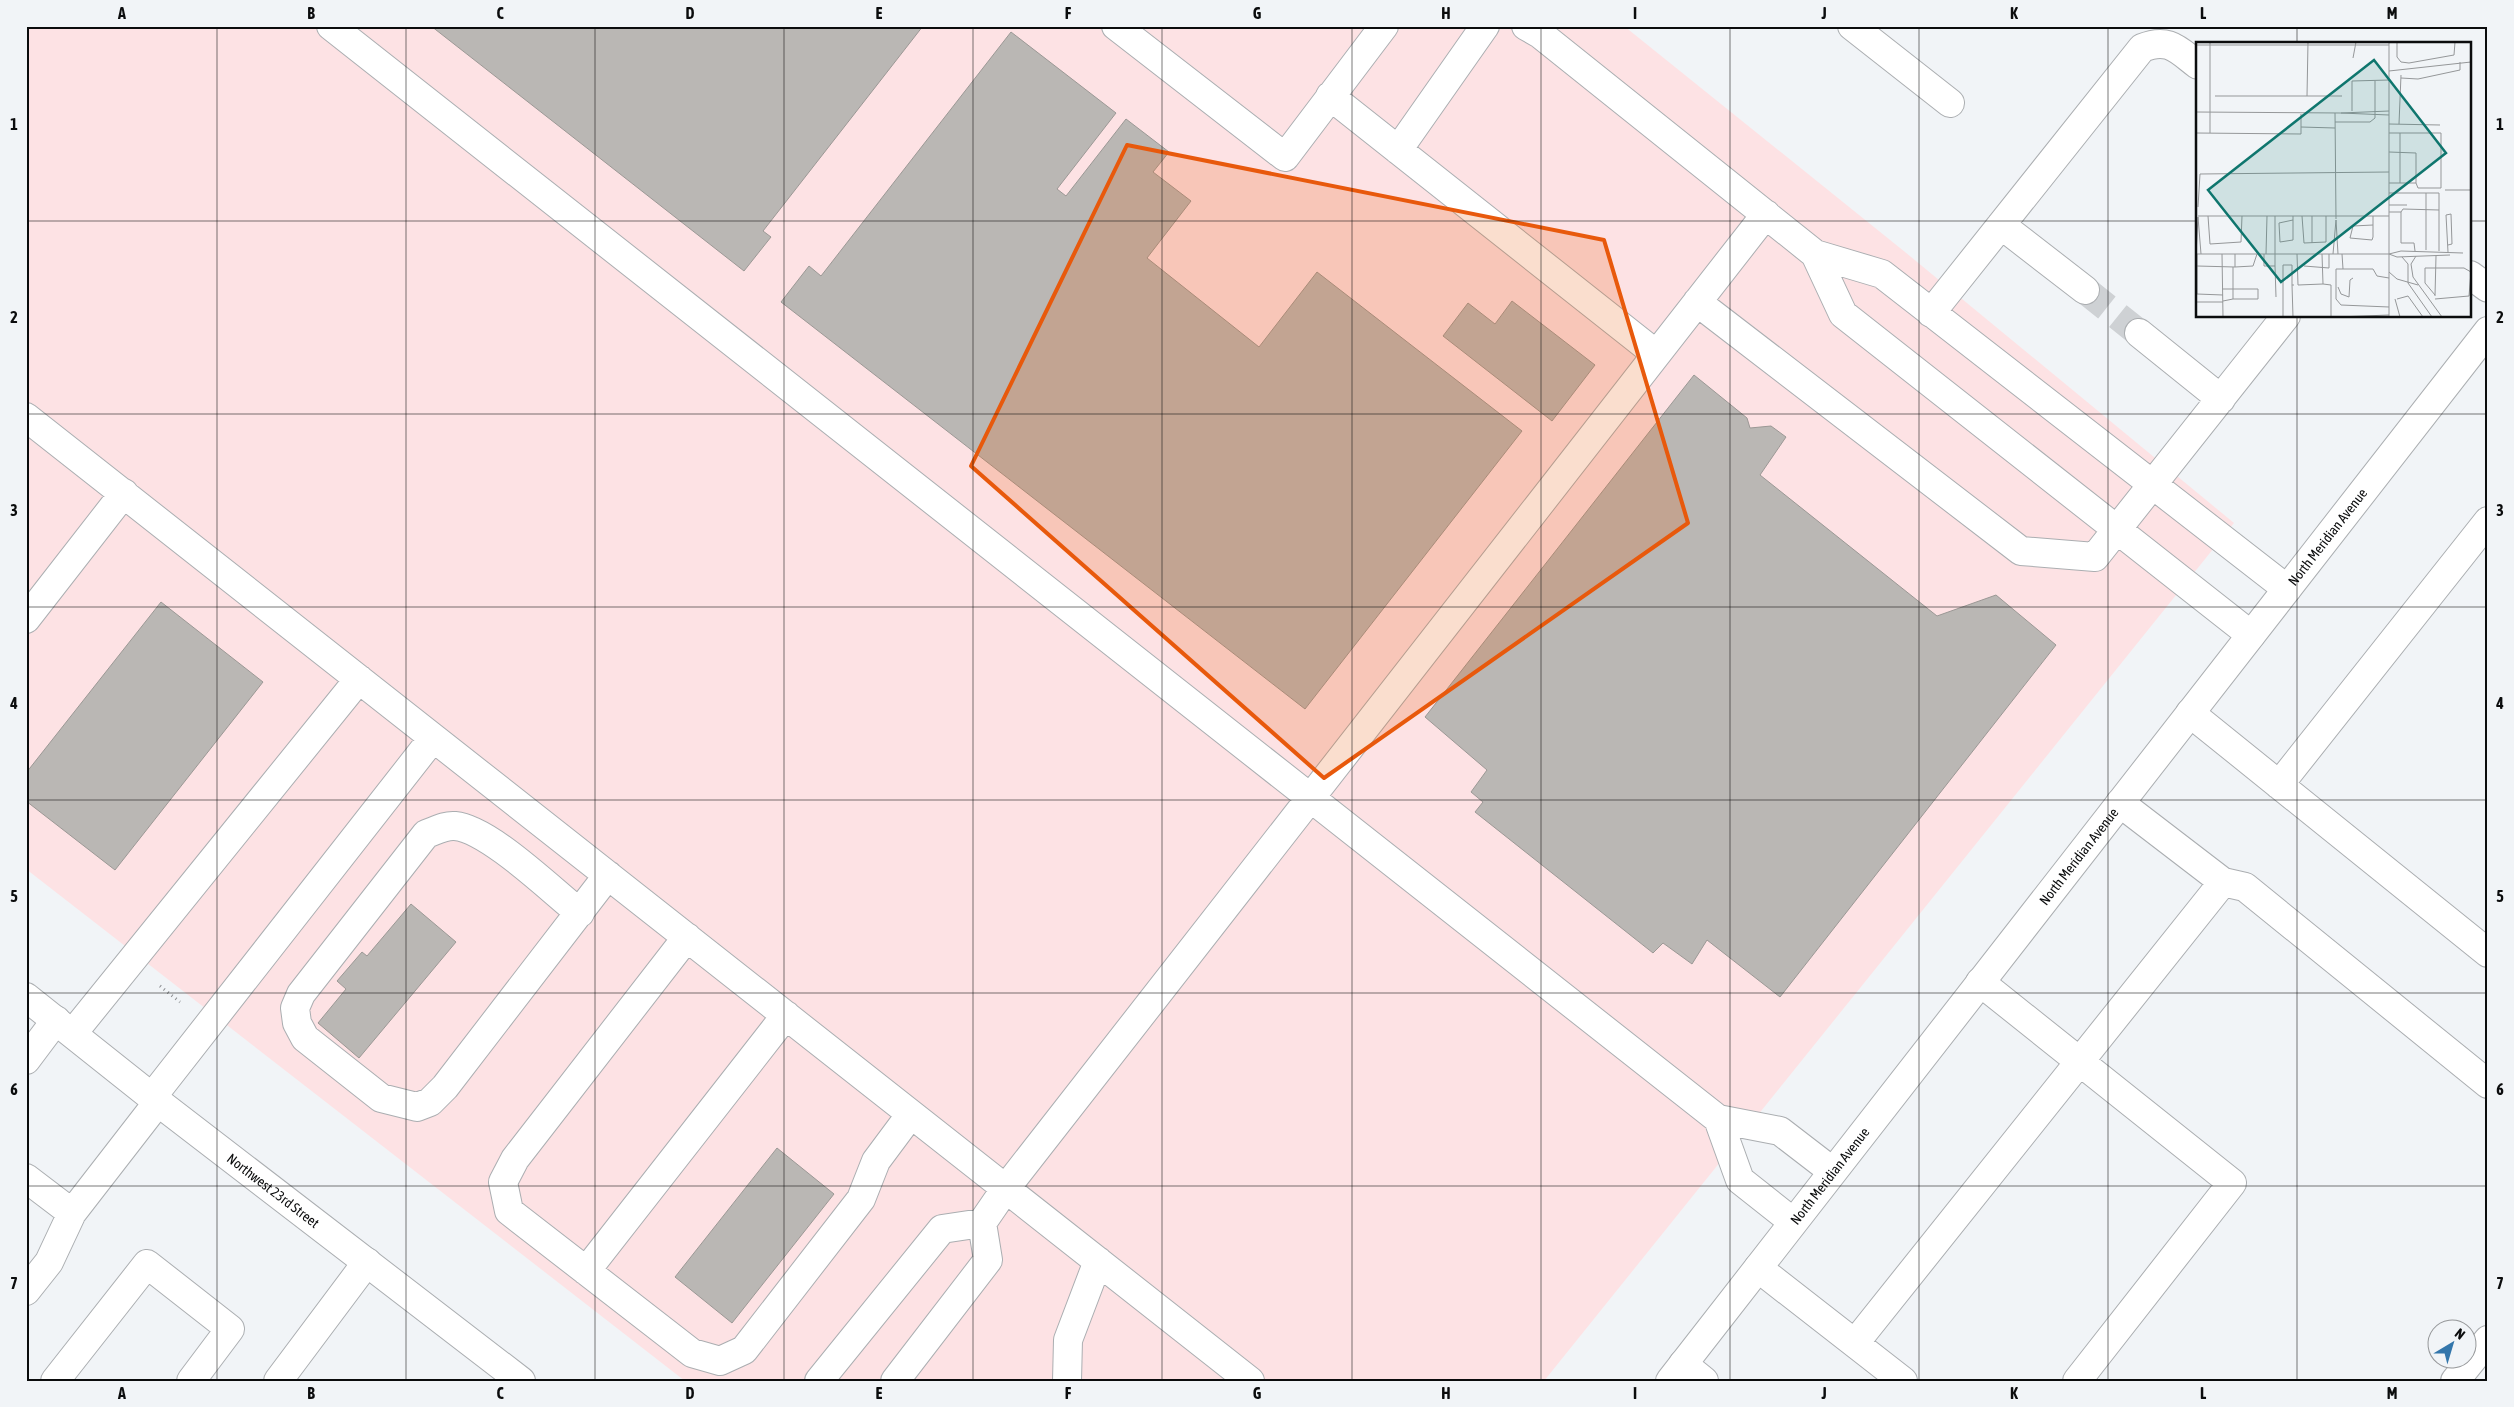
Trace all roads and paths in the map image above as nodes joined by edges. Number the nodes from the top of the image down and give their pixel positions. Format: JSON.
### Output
{"nodes":[{"id":1,"x":330,"y":26,"type":"edge"},
{"id":2,"x":1116,"y":26,"type":"edge"},
{"id":3,"x":1384,"y":26,"type":"edge"},
{"id":4,"x":1485,"y":26,"type":"edge"},
{"id":5,"x":1526,"y":26,"type":"edge"},
{"id":6,"x":1852,"y":26,"type":"edge"},
{"id":7,"x":2196,"y":64,"type":"edge"},
{"id":8,"x":1330,"y":96,"type":"junction"},
{"id":9,"x":1950,"y":103,"type":"dead end"},
{"id":10,"x":1398,"y":150,"type":"junction"},
{"id":11,"x":1766,"y":214,"type":"junction"},
{"id":12,"x":2001,"y":225,"type":"junction"},
{"id":13,"x":1816,"y":254,"type":"junction"},
{"id":14,"x":2472,"y":276,"type":"edge"},
{"id":15,"x":2488,"y":288,"type":"edge"},
{"id":16,"x":2085,"y":290,"type":"tunnel mouth"},
{"id":17,"x":1696,"y":302,"type":"junction"},
{"id":18,"x":1931,"y":313,"type":"junction"},
{"id":19,"x":2284,"y":318,"type":"edge"},
{"id":20,"x":2488,"y":331,"type":"edge"},
{"id":21,"x":2139,"y":333,"type":"tunnel mouth"},
{"id":22,"x":1656,"y":354,"type":"junction"},
{"id":23,"x":2221,"y":399,"type":"junction"},
{"id":24,"x":26,"y":417,"type":"edge"},
{"id":25,"x":2153,"y":485,"type":"junction"},
{"id":26,"x":124,"y":492,"type":"junction"},
{"id":27,"x":2488,"y":521,"type":"edge"},
{"id":28,"x":2118,"y":530,"type":"junction"},
{"id":29,"x":2287,"y":589,"type":"junction"},
{"id":30,"x":26,"y":619,"type":"edge"},
{"id":31,"x":2251,"y":635,"type":"junction"},
{"id":32,"x":359,"y":679,"type":"junction"},
{"id":33,"x":2190,"y":713,"type":"junction"},
{"id":34,"x":433,"y":738,"type":"junction"},
{"id":35,"x":2279,"y":785,"type":"junction"},
{"id":36,"x":1311,"y":796,"type":"junction"},
{"id":37,"x":2120,"y":803,"type":"junction"},
{"id":38,"x":608,"y":875,"type":"junction"},
{"id":39,"x":2223,"y":882,"type":"junction"},
{"id":40,"x":580,"y":913,"type":"junction"},
{"id":41,"x":687,"y":937,"type":"junction"},
{"id":42,"x":2488,"y":953,"type":"edge"},
{"id":43,"x":1980,"y":982,"type":"junction"},
{"id":44,"x":157,"y":984,"type":"dead end"},
{"id":45,"x":26,"y":998,"type":"edge"},
{"id":46,"x":183,"y":1004,"type":"dead end"},
{"id":47,"x":786,"y":1015,"type":"junction"},
{"id":48,"x":64,"y":1027,"type":"junction"},
{"id":49,"x":26,"y":1060,"type":"edge"},
{"id":50,"x":2079,"y":1061,"type":"junction"},
{"id":51,"x":2488,"y":1084,"type":"edge"},
{"id":52,"x":155,"y":1100,"type":"junction"},
{"id":53,"x":911,"y":1114,"type":"junction"},
{"id":54,"x":1718,"y":1118,"type":"junction"},
{"id":55,"x":1832,"y":1171,"type":"junction"},
{"id":56,"x":26,"y":1178,"type":"edge"},
{"id":57,"x":1006,"y":1188,"type":"junction"},
{"id":58,"x":72,"y":1213,"type":"junction"},
{"id":59,"x":1793,"y":1222,"type":"junction"},
{"id":60,"x":982,"y":1223,"type":"junction"},
{"id":61,"x":1098,"y":1261,"type":"junction"},
{"id":62,"x":367,"y":1262,"type":"junction"},
{"id":63,"x":1758,"y":1268,"type":"junction"},
{"id":64,"x":586,"y":1271,"type":"junction"},
{"id":65,"x":26,"y":1291,"type":"edge"},
{"id":66,"x":2488,"y":1340,"type":"edge"},
{"id":67,"x":1855,"y":1343,"type":"junction"},
{"id":68,"x":1676,"y":1372,"type":"edge"},
{"id":69,"x":56,"y":1381,"type":"edge"},
{"id":70,"x":190,"y":1381,"type":"edge"},
{"id":71,"x":278,"y":1381,"type":"edge"},
{"id":72,"x":521,"y":1381,"type":"edge"},
{"id":73,"x":819,"y":1381,"type":"edge"},
{"id":74,"x":895,"y":1381,"type":"edge"},
{"id":75,"x":1066,"y":1381,"type":"edge"},
{"id":76,"x":1250,"y":1381,"type":"edge"},
{"id":77,"x":1704,"y":1381,"type":"edge"},
{"id":78,"x":1903,"y":1381,"type":"edge"},
{"id":79,"x":2077,"y":1381,"type":"edge"},
{"id":80,"x":2455,"y":1381,"type":"edge"}],
"edges":[{"from":1,"to":36,"type":"main road"},
{"from":2,"to":8,"type":"main road"},
{"from":3,"to":8,"type":"main road"},
{"from":4,"to":10,"type":"main road"},
{"from":5,"to":11,"type":"main road"},
{"from":6,"to":9,"type":"main road"},
{"from":7,"to":12,"type":"main road"},
{"from":8,"to":10,"type":"main road"},
{"from":10,"to":22,"type":"main road"},
{"from":11,"to":13,"type":"main road"},
{"from":11,"to":17,"type":"main road"},
{"from":12,"to":16,"type":"main road"},
{"from":12,"to":18,"type":"main road"},
{"from":13,"to":18,"type":"main road"},
{"from":13,"to":28,"type":"main road"},
{"from":14,"to":15,"type":"main road"},
{"from":17,"to":22,"type":"main road"},
{"from":17,"to":28,"type":"main road"},
{"from":18,"to":25,"type":"main road"},
{"from":19,"to":23,"type":"main road"},
{"from":20,"to":29,"type":"main road","name":"North Meridian Avenue"},
{"from":21,"to":23,"type":"main road"},
{"from":22,"to":36,"type":"main road"},
{"from":23,"to":25,"type":"main road"},
{"from":24,"to":26,"type":"main road"},
{"from":25,"to":28,"type":"main road"},
{"from":25,"to":29,"type":"main road"},
{"from":26,"to":30,"type":"main road"},
{"from":26,"to":32,"type":"main road"},
{"from":27,"to":35,"type":"main road"},
{"from":28,"to":31,"type":"main road"},
{"from":29,"to":31,"type":"main road","name":"North Meridian Avenue"},
{"from":31,"to":33,"type":"main road","name":"North Meridian Avenue"},
{"from":32,"to":34,"type":"main road"},
{"from":32,"to":48,"type":"main road"},
{"from":33,"to":35,"type":"main road"},
{"from":33,"to":37,"type":"main road","name":"North Meridian Avenue"},
{"from":34,"to":38,"type":"main road"},
{"from":34,"to":52,"type":"main road"},
{"from":35,"to":42,"type":"main road"},
{"from":36,"to":54,"type":"main road"},
{"from":36,"to":57,"type":"main road"},
{"from":37,"to":39,"type":"main road"},
{"from":37,"to":43,"type":"main road","name":"North Meridian Avenue"},
{"from":38,"to":40,"type":"main road"},
{"from":38,"to":41,"type":"main road"},
{"from":39,"to":50,"type":"main road"},
{"from":39,"to":51,"type":"main road"},
{"from":40,"to":40,"type":"main road"},
{"from":41,"to":47,"type":"main road"},
{"from":41,"to":64,"type":"main road"},
{"from":43,"to":50,"type":"main road"},
{"from":43,"to":55,"type":"main road","name":"North Meridian Avenue"},
{"from":44,"to":46,"type":"path"},
{"from":45,"to":48,"type":"main road","name":"Northwest 23rd Street"},
{"from":47,"to":53,"type":"main road"},
{"from":47,"to":64,"type":"main road"},
{"from":48,"to":49,"type":"main road"},
{"from":48,"to":52,"type":"main road","name":"Northwest 23rd Street"},
{"from":50,"to":67,"type":"main road"},
{"from":50,"to":79,"type":"main road"},
{"from":52,"to":58,"type":"main road"},
{"from":52,"to":62,"type":"main road","name":"Northwest 23rd Street"},
{"from":53,"to":57,"type":"main road"},
{"from":53,"to":64,"type":"main road"},
{"from":54,"to":55,"type":"main road"},
{"from":54,"to":59,"type":"main road"},
{"from":55,"to":59,"type":"main road","name":"North Meridian Avenue"},
{"from":56,"to":58,"type":"main road"},
{"from":57,"to":60,"type":"main road"},
{"from":57,"to":61,"type":"main road"},
{"from":58,"to":65,"type":"main road"},
{"from":59,"to":63,"type":"main road","name":"North Meridian Avenue"},
{"from":60,"to":73,"type":"main road"},
{"from":60,"to":74,"type":"main road"},
{"from":61,"to":75,"type":"main road"},
{"from":61,"to":76,"type":"main road"},
{"from":62,"to":71,"type":"main road"},
{"from":62,"to":72,"type":"main road","name":"Northwest 23rd Street"},
{"from":63,"to":67,"type":"main road"},
{"from":63,"to":68,"type":"main road","name":"North Meridian Avenue"},
{"from":66,"to":80,"type":"main road"},
{"from":67,"to":78,"type":"main road"},
{"from":68,"to":77,"type":"main road"},
{"from":69,"to":70,"type":"main road"}]}
